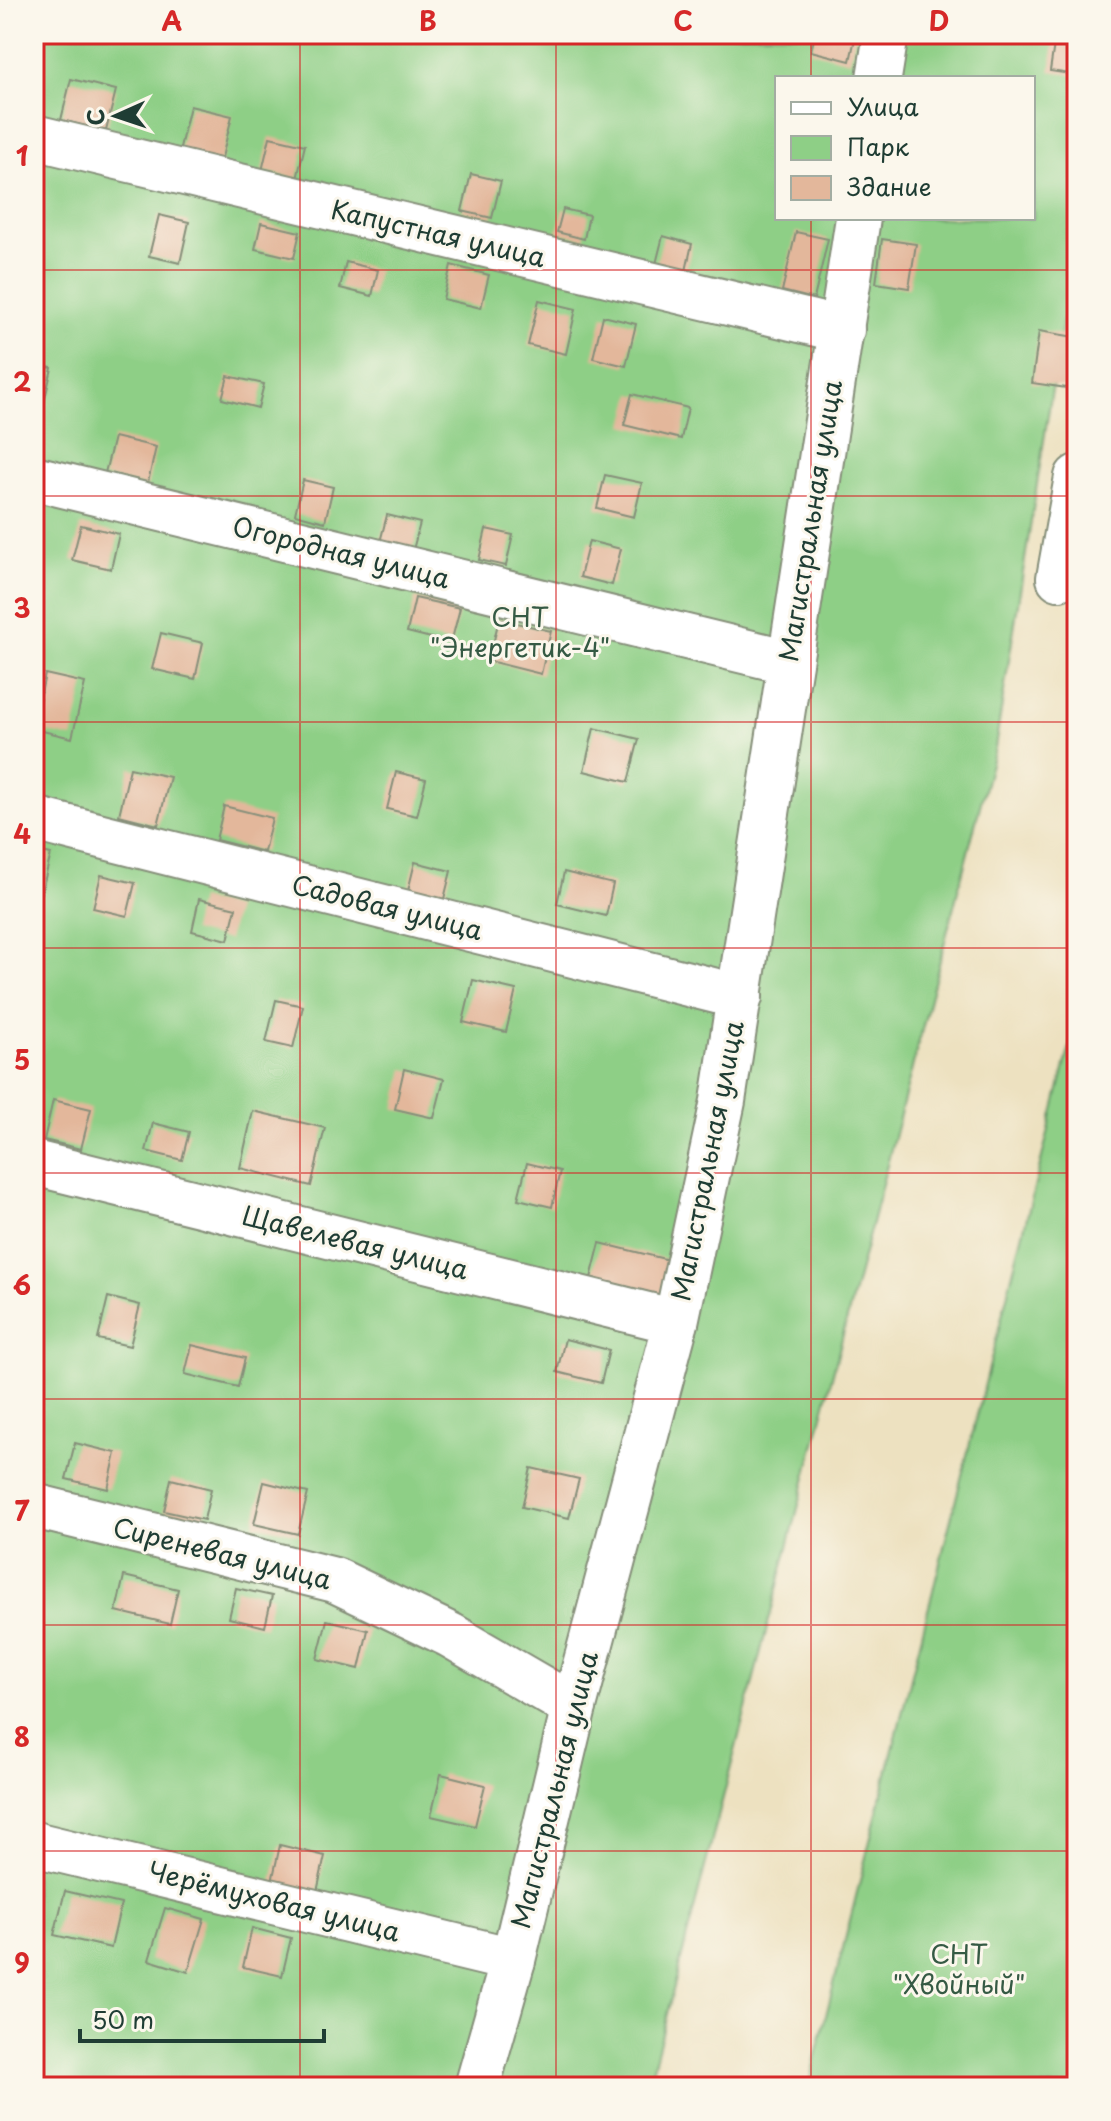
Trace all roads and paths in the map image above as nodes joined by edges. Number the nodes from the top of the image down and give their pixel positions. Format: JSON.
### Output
{"nodes":[{"id":1,"x":886,"y":34,"type":"edge"},
{"id":2,"x":879,"y":76,"type":"edge"},
{"id":3,"x":34,"y":137,"type":"edge"},
{"id":4,"x":858,"y":220,"type":"edge"},
{"id":5,"x":842,"y":330,"type":"junction"},
{"id":6,"x":1077,"y":477,"type":"edge"},
{"id":7,"x":34,"y":478,"type":"edge"},
{"id":8,"x":1059,"y":578,"type":"dead end"},
{"id":9,"x":789,"y":662,"type":"junction"},
{"id":10,"x":34,"y":819,"type":"edge"},
{"id":11,"x":740,"y":997,"type":"junction"},
{"id":12,"x":34,"y":1163,"type":"edge"},
{"id":13,"x":676,"y":1322,"type":"junction"},
{"id":14,"x":34,"y":1506,"type":"edge"},
{"id":15,"x":574,"y":1707,"type":"junction"},
{"id":16,"x":34,"y":1844,"type":"edge"},
{"id":17,"x":513,"y":1960,"type":"junction"},
{"id":18,"x":477,"y":2087,"type":"edge"}],
"edges":[{"from":1,"to":2,"type":"street"},
{"from":3,"to":5,"type":"street","name":"Капустная улица"},
{"from":4,"to":5,"type":"street","name":"Магистральная улица"},
{"from":5,"to":9,"type":"street","name":"Магистральная улица"},
{"from":6,"to":8,"type":"street"},
{"from":7,"to":9,"type":"street","name":"Огородная улица"},
{"from":9,"to":11,"type":"street","name":"Магистральная улица"},
{"from":10,"to":11,"type":"street","name":"Садовая улица"},
{"from":11,"to":13,"type":"street","name":"Магистральная улица"},
{"from":12,"to":13,"type":"street","name":"Щавелевая улица"},
{"from":13,"to":15,"type":"street","name":"Магистральная улица"},
{"from":14,"to":15,"type":"street","name":"Сиреневая улица"},
{"from":15,"to":17,"type":"street","name":"Магистральная улица"},
{"from":16,"to":17,"type":"street","name":"Черёмуховая улица"},
{"from":17,"to":18,"type":"street","name":"Магистральная улица"}]}
